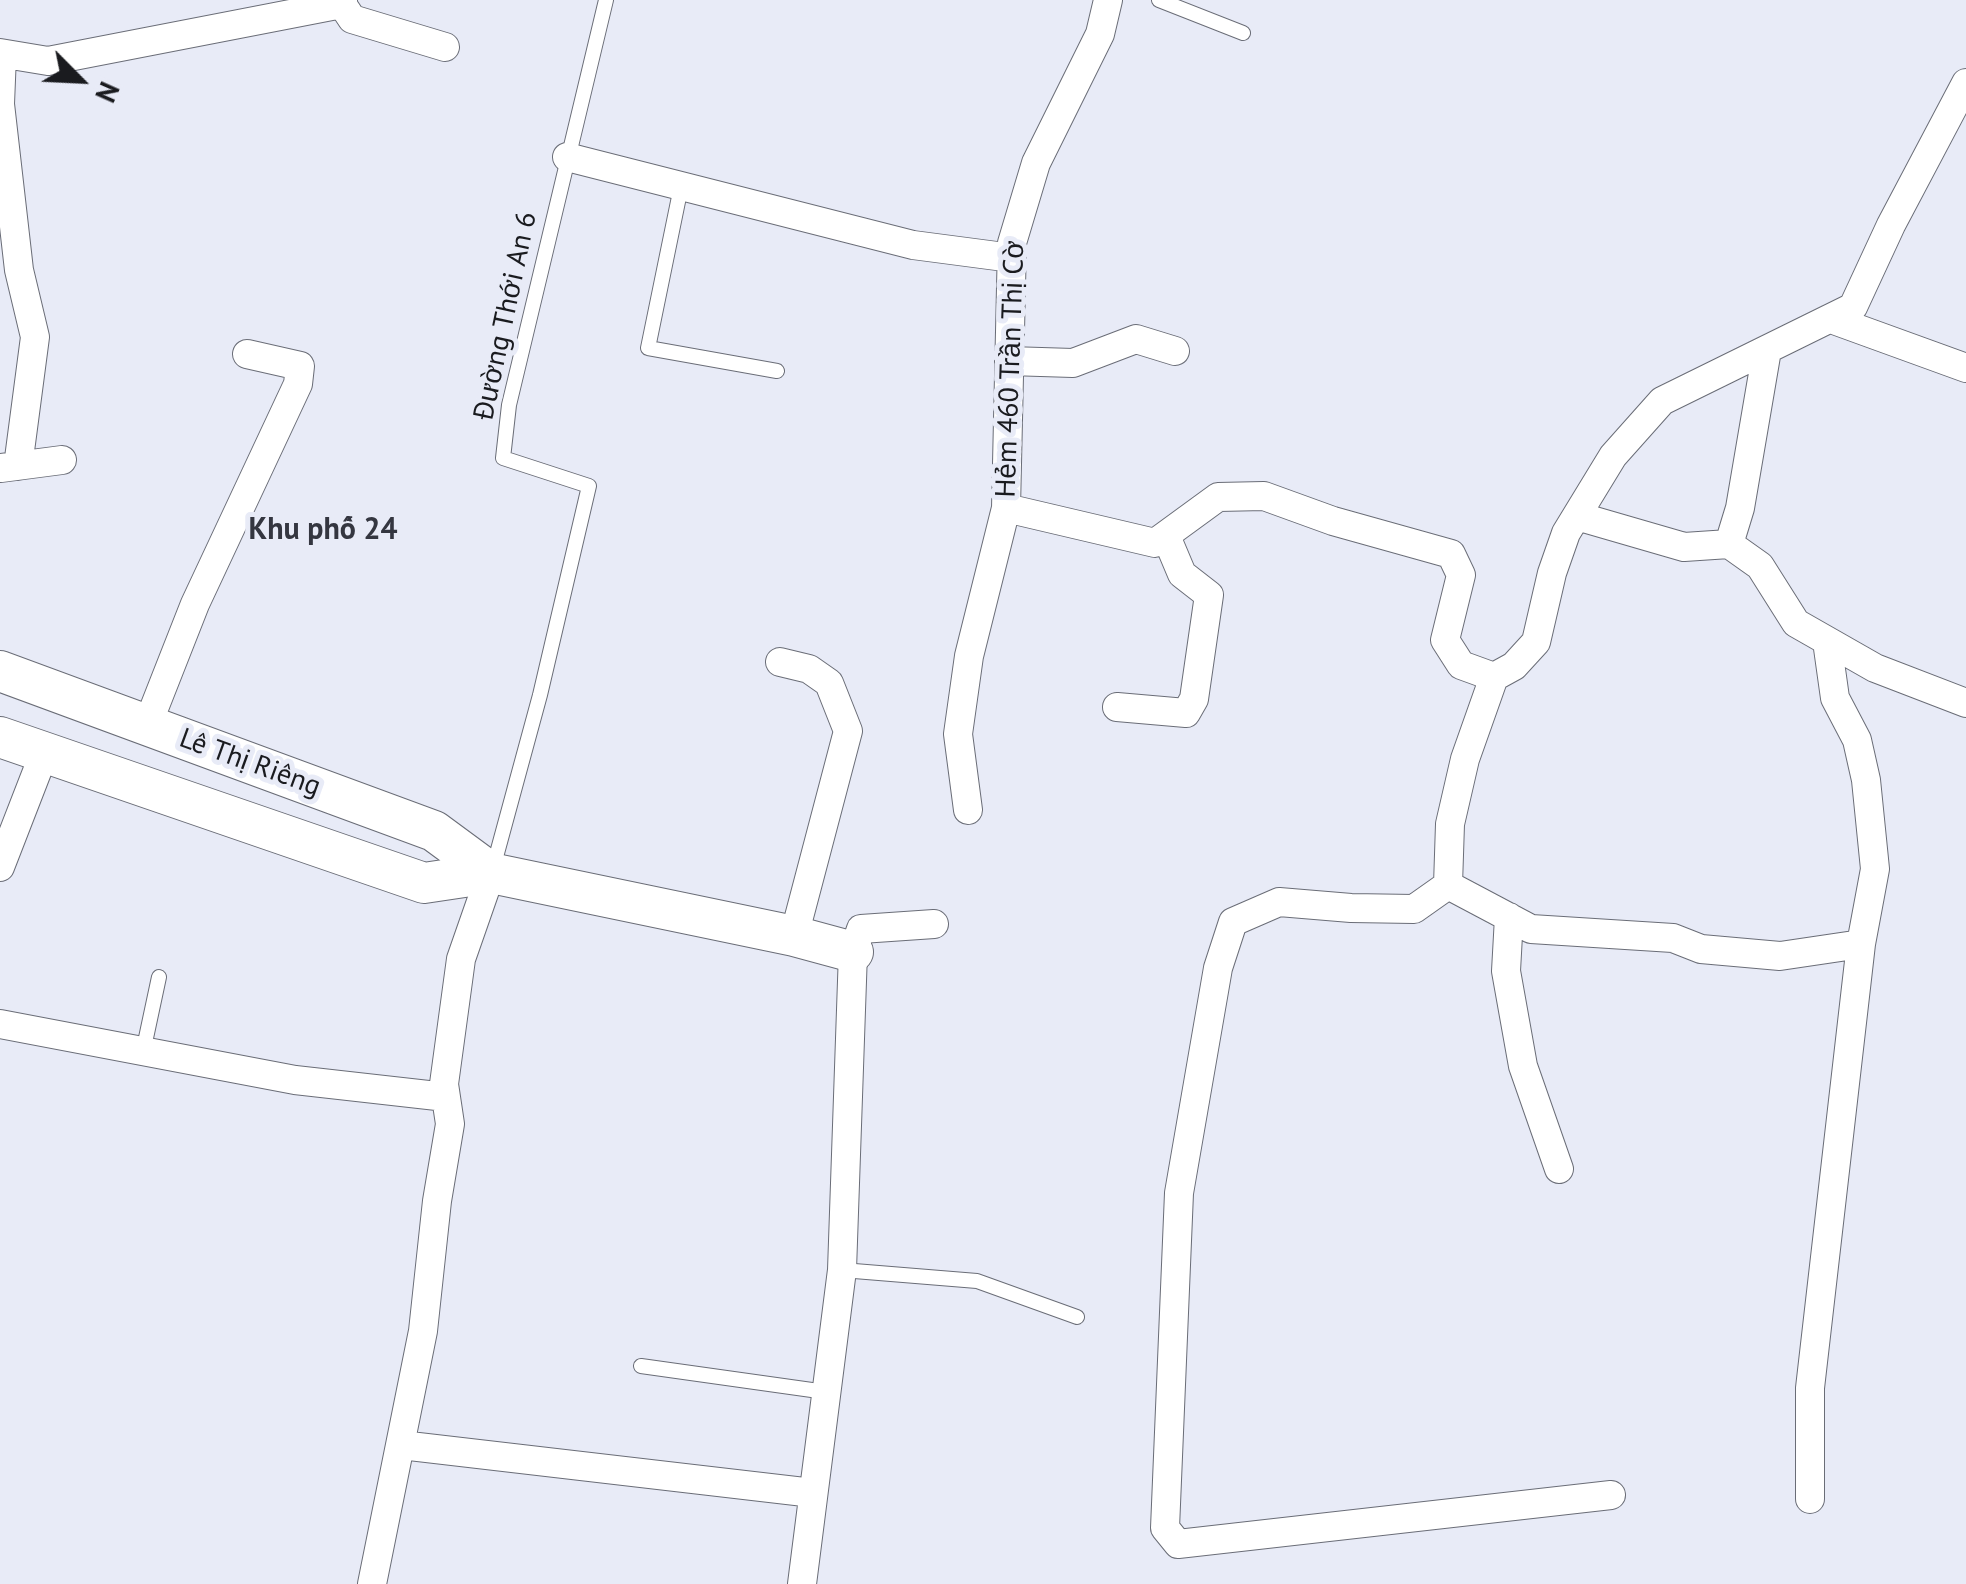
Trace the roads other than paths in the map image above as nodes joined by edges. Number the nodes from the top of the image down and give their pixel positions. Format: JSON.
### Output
{"nodes":[{"id":1,"x":606,"y":0,"type":"edge"},
{"id":2,"x":1108,"y":0,"type":"edge"},
{"id":3,"x":1159,"y":0,"type":"edge"},
{"id":4,"x":342,"y":2,"type":"edge"},
{"id":5,"x":1243,"y":33,"type":"dead end"},
{"id":6,"x":446,"y":47,"type":"dead end"},
{"id":7,"x":1,"y":54,"type":"edge"},
{"id":8,"x":1966,"y":83,"type":"edge"},
{"id":9,"x":567,"y":158,"type":"junction"},
{"id":10,"x":681,"y":187,"type":"junction"},
{"id":11,"x":1012,"y":258,"type":"junction"},
{"id":12,"x":1831,"y":319,"type":"junction"},
{"id":13,"x":1767,"y":350,"type":"junction"},
{"id":14,"x":1175,"y":351,"type":"dead end"},
{"id":15,"x":247,"y":354,"type":"dead end"},
{"id":16,"x":1009,"y":361,"type":"junction"},
{"id":17,"x":1966,"y":368,"type":"edge"},
{"id":18,"x":777,"y":371,"type":"dead end"},
{"id":19,"x":62,"y":460,"type":"dead end"},
{"id":20,"x":9,"y":467,"type":"edge"},
{"id":21,"x":1006,"y":508,"type":"junction"},
{"id":22,"x":1577,"y":516,"type":"junction"},
{"id":23,"x":1166,"y":536,"type":"junction"},
{"id":24,"x":1729,"y":544,"type":"junction"},
{"id":25,"x":1827,"y":641,"type":"junction"},
{"id":26,"x":780,"y":662,"type":"dead end"},
{"id":27,"x":0,"y":672,"type":"edge"},
{"id":28,"x":1494,"y":677,"type":"junction"},
{"id":29,"x":1966,"y":702,"type":"edge"},
{"id":30,"x":1117,"y":706,"type":"dead end"},
{"id":31,"x":147,"y":726,"type":"junction"},
{"id":32,"x":0,"y":737,"type":"edge"},
{"id":33,"x":45,"y":751,"type":"junction"},
{"id":34,"x":968,"y":810,"type":"dead end"},
{"id":35,"x":0,"y":867,"type":"edge"},
{"id":36,"x":491,"y":873,"type":"junction"},
{"id":37,"x":1448,"y":885,"type":"junction"},
{"id":38,"x":1509,"y":917,"type":"junction"},
{"id":39,"x":934,"y":924,"type":"dead end"},
{"id":40,"x":794,"y":936,"type":"junction"},
{"id":41,"x":1861,"y":944,"type":"junction"},
{"id":42,"x":853,"y":952,"type":"junction"},
{"id":43,"x":159,"y":976,"type":"dead end"},
{"id":44,"x":0,"y":1024,"type":"edge"},
{"id":45,"x":143,"y":1052,"type":"junction"},
{"id":46,"x":446,"y":1097,"type":"junction"},
{"id":47,"x":1559,"y":1169,"type":"dead end"},
{"id":48,"x":842,"y":1270,"type":"junction"},
{"id":49,"x":1077,"y":1316,"type":"dead end"},
{"id":50,"x":641,"y":1366,"type":"dead end"},
{"id":51,"x":826,"y":1392,"type":"junction"},
{"id":52,"x":401,"y":1445,"type":"junction"},
{"id":53,"x":813,"y":1492,"type":"junction"},
{"id":54,"x":1611,"y":1495,"type":"dead end"},
{"id":55,"x":1810,"y":1499,"type":"dead end"},
{"id":56,"x":372,"y":1584,"type":"edge"},
{"id":57,"x":802,"y":1584,"type":"edge"}],
"edges":[{"from":1,"to":9,"type":"lane","name":"Đường Thới An 6"},
{"from":2,"to":11,"type":"street","name":"Hẻm 460 Trần Thị Cờ"},
{"from":3,"to":5,"type":"lane"},
{"from":4,"to":6,"type":"street"},
{"from":4,"to":7,"type":"street"},
{"from":7,"to":20,"type":"street"},
{"from":8,"to":12,"type":"street"},
{"from":9,"to":10,"type":"street"},
{"from":9,"to":36,"type":"lane","name":"Đường Thới An 6"},
{"from":10,"to":11,"type":"street"},
{"from":10,"to":18,"type":"lane"},
{"from":11,"to":16,"type":"street","name":"Hẻm 460 Trần Thị Cờ"},
{"from":12,"to":13,"type":"street"},
{"from":12,"to":17,"type":"street"},
{"from":13,"to":22,"type":"street"},
{"from":13,"to":24,"type":"street"},
{"from":14,"to":16,"type":"street"},
{"from":15,"to":31,"type":"street"},
{"from":16,"to":21,"type":"street","name":"Hẻm 460 Trần Thị Cờ"},
{"from":19,"to":20,"type":"street"},
{"from":21,"to":23,"type":"street"},
{"from":21,"to":34,"type":"street","name":"Hẻm 460 Trần Thị Cờ"},
{"from":22,"to":24,"type":"street"},
{"from":22,"to":28,"type":"street"},
{"from":23,"to":28,"type":"street"},
{"from":23,"to":30,"type":"street"},
{"from":24,"to":25,"type":"street"},
{"from":25,"to":29,"type":"street"},
{"from":25,"to":41,"type":"street"},
{"from":26,"to":40,"type":"street"},
{"from":27,"to":31,"type":"street","name":"Lê Thị Riêng"},
{"from":28,"to":37,"type":"street"},
{"from":31,"to":36,"type":"street","name":"Lê Thị Riêng"},
{"from":32,"to":33,"type":"street","name":"Lê Thị Riêng"},
{"from":33,"to":35,"type":"street"},
{"from":33,"to":36,"type":"street","name":"Lê Thị Riêng"},
{"from":36,"to":40,"type":"street","name":"Lê Thị Riêng"},
{"from":36,"to":46,"type":"street"},
{"from":37,"to":38,"type":"street"},
{"from":37,"to":54,"type":"street"},
{"from":38,"to":41,"type":"street"},
{"from":38,"to":47,"type":"street"},
{"from":39,"to":42,"type":"street"},
{"from":40,"to":42,"type":"street","name":"Lê Thị Riêng"},
{"from":41,"to":55,"type":"street"},
{"from":42,"to":48,"type":"street"},
{"from":43,"to":45,"type":"lane"},
{"from":44,"to":45,"type":"street"},
{"from":45,"to":46,"type":"street"},
{"from":46,"to":52,"type":"street"},
{"from":48,"to":49,"type":"lane"},
{"from":48,"to":51,"type":"street"},
{"from":50,"to":51,"type":"lane"},
{"from":51,"to":53,"type":"street"},
{"from":52,"to":53,"type":"street"},
{"from":52,"to":56,"type":"street"},
{"from":53,"to":57,"type":"street"}]}
